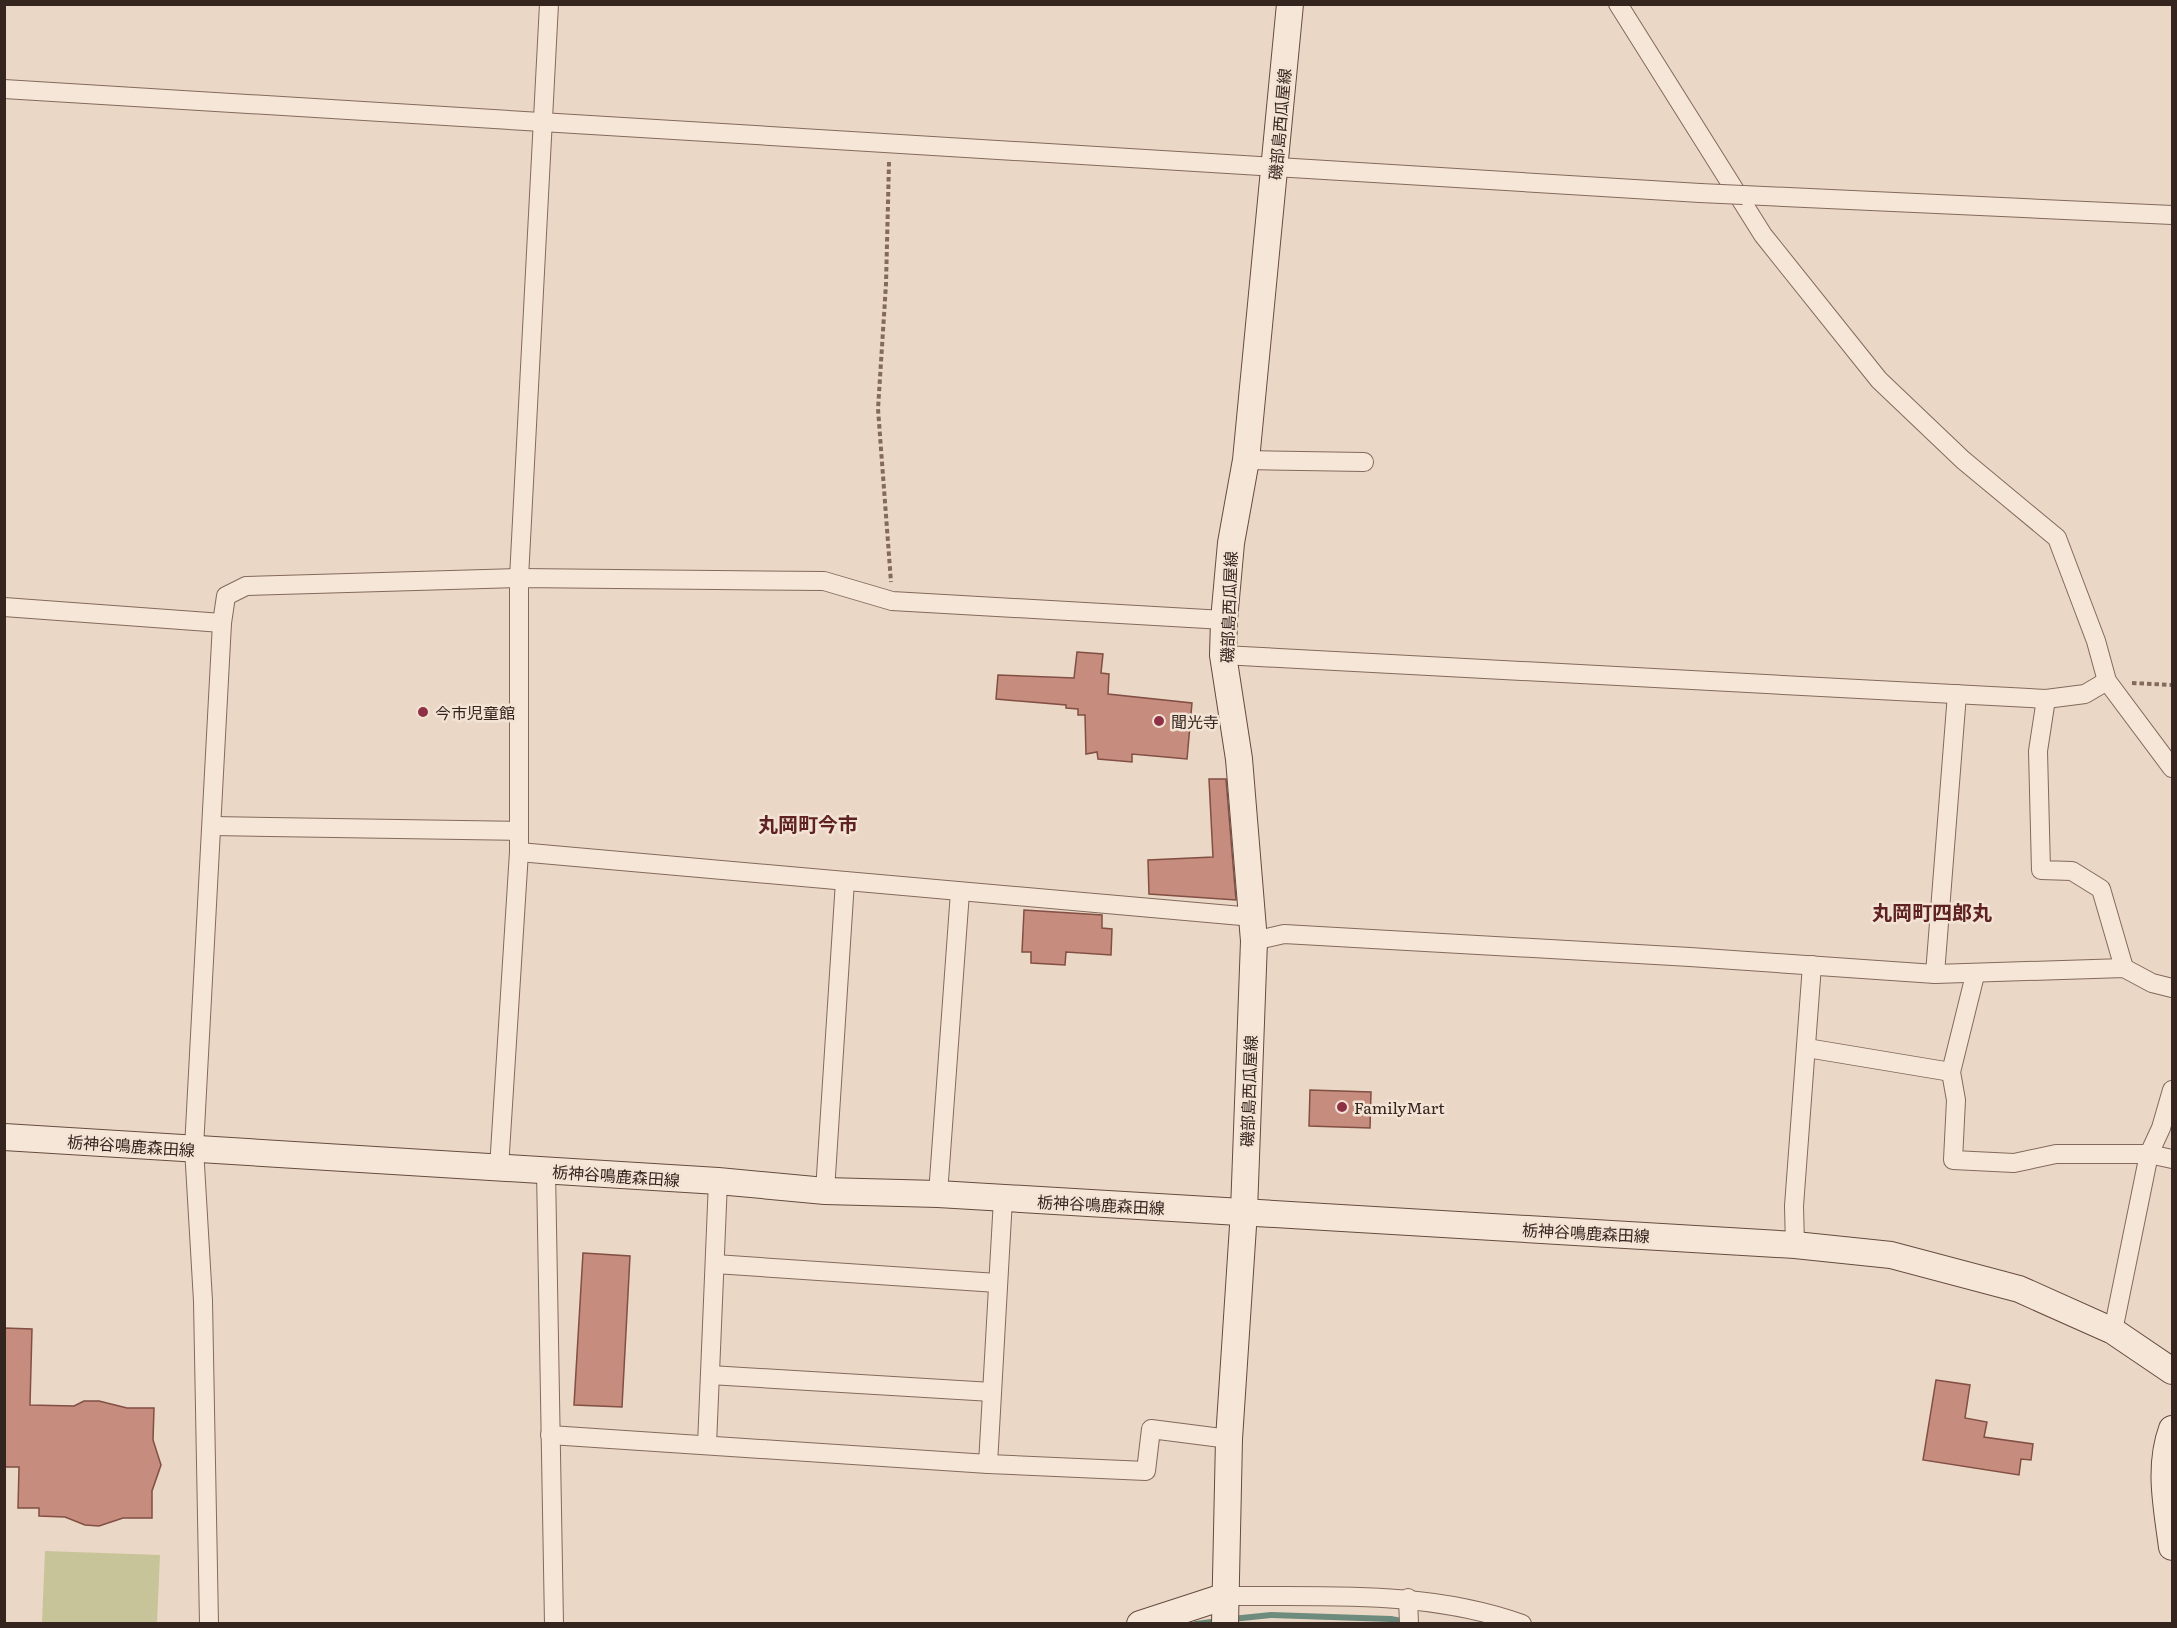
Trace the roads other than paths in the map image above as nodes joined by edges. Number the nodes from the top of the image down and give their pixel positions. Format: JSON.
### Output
{"nodes":[{"id":1,"x":549,"y":4,"type":"edge"},
{"id":2,"x":1290,"y":4,"type":"edge"},
{"id":3,"x":1618,"y":4,"type":"edge"},
{"id":4,"x":4,"y":89,"type":"edge"},
{"id":5,"x":542,"y":122,"type":"junction"},
{"id":6,"x":1275,"y":167,"type":"junction"},
{"id":7,"x":2172,"y":215,"type":"edge"},
{"id":8,"x":1246,"y":460,"type":"junction"},
{"id":9,"x":1364,"y":462,"type":"dead end"},
{"id":10,"x":519,"y":578,"type":"junction"},
{"id":11,"x":4,"y":607,"type":"edge"},
{"id":12,"x":1224,"y":620,"type":"junction"},
{"id":13,"x":222,"y":623,"type":"junction"},
{"id":14,"x":1223,"y":655,"type":"junction"},
{"id":15,"x":2108,"y":681,"type":"junction"},
{"id":16,"x":1957,"y":694,"type":"junction"},
{"id":17,"x":2046,"y":699,"type":"junction"},
{"id":18,"x":2172,"y":768,"type":"edge"},
{"id":19,"x":212,"y":826,"type":"junction"},
{"id":20,"x":519,"y":831,"type":"junction"},
{"id":21,"x":519,"y":852,"type":"junction"},
{"id":22,"x":845,"y":881,"type":"junction"},
{"id":23,"x":960,"y":892,"type":"junction"},
{"id":24,"x":1253,"y":929,"type":"junction"},
{"id":25,"x":1812,"y":965,"type":"junction"},
{"id":26,"x":2124,"y":968,"type":"junction"},
{"id":27,"x":1935,"y":974,"type":"junction"},
{"id":28,"x":1975,"y":975,"type":"junction"},
{"id":29,"x":2172,"y":988,"type":"edge"},
{"id":30,"x":1807,"y":1048,"type":"junction"},
{"id":31,"x":1951,"y":1072,"type":"junction"},
{"id":32,"x":2172,"y":1090,"type":"edge"},
{"id":33,"x":4,"y":1137,"type":"edge"},
{"id":34,"x":194,"y":1148,"type":"junction"},
{"id":35,"x":2150,"y":1154,"type":"junction"},
{"id":36,"x":2172,"y":1159,"type":"edge"},
{"id":37,"x":500,"y":1168,"type":"junction"},
{"id":38,"x":546,"y":1170,"type":"junction"},
{"id":39,"x":718,"y":1181,"type":"junction"},
{"id":40,"x":825,"y":1191,"type":"junction"},
{"id":41,"x":938,"y":1194,"type":"junction"},
{"id":42,"x":1003,"y":1199,"type":"junction"},
{"id":43,"x":1244,"y":1211,"type":"junction"},
{"id":44,"x":1795,"y":1245,"type":"junction"},
{"id":45,"x":715,"y":1264,"type":"junction"},
{"id":46,"x":997,"y":1283,"type":"junction"},
{"id":47,"x":2113,"y":1331,"type":"junction"},
{"id":48,"x":2172,"y":1371,"type":"edge"},
{"id":49,"x":710,"y":1375,"type":"junction"},
{"id":50,"x":992,"y":1392,"type":"junction"},
{"id":51,"x":2172,"y":1429,"type":"edge"},
{"id":52,"x":550,"y":1435,"type":"junction"},
{"id":53,"x":1228,"y":1439,"type":"junction"},
{"id":54,"x":707,"y":1445,"type":"junction"},
{"id":55,"x":988,"y":1464,"type":"junction"},
{"id":56,"x":2172,"y":1547,"type":"edge"},
{"id":57,"x":1408,"y":1598,"type":"junction"},
{"id":58,"x":1226,"y":1608,"type":"edge"},
{"id":59,"x":209,"y":1623,"type":"edge"},
{"id":60,"x":554,"y":1623,"type":"edge"},
{"id":61,"x":1140,"y":1623,"type":"edge"},
{"id":62,"x":1409,"y":1623,"type":"edge"},
{"id":63,"x":1522,"y":1623,"type":"edge"}],
"edges":[{"from":1,"to":5,"type":"street"},
{"from":2,"to":6,"type":"main road","name":"磯部島西瓜屋線"},
{"from":3,"to":15,"type":"street"},
{"from":4,"to":5,"type":"street"},
{"from":5,"to":6,"type":"street"},
{"from":5,"to":10,"type":"street"},
{"from":6,"to":7,"type":"street","bridge":true},
{"from":6,"to":8,"type":"main road","name":"磯部島西瓜屋線"},
{"from":8,"to":9,"type":"street"},
{"from":8,"to":12,"type":"main road","name":"磯部島西瓜屋線"},
{"from":10,"to":12,"type":"street"},
{"from":10,"to":13,"type":"street"},
{"from":10,"to":20,"type":"street"},
{"from":11,"to":13,"type":"street"},
{"from":12,"to":14,"type":"main road","name":"磯部島西瓜屋線"},
{"from":13,"to":19,"type":"street"},
{"from":14,"to":16,"type":"street"},
{"from":14,"to":24,"type":"main road","name":"磯部島西瓜屋線"},
{"from":15,"to":17,"type":"street"},
{"from":15,"to":18,"type":"street"},
{"from":16,"to":17,"type":"street"},
{"from":16,"to":27,"type":"street"},
{"from":17,"to":26,"type":"street"},
{"from":19,"to":20,"type":"street"},
{"from":19,"to":34,"type":"street"},
{"from":20,"to":21,"type":"street"},
{"from":21,"to":22,"type":"street"},
{"from":21,"to":37,"type":"street"},
{"from":22,"to":23,"type":"street"},
{"from":22,"to":40,"type":"street"},
{"from":23,"to":24,"type":"street"},
{"from":23,"to":41,"type":"street"},
{"from":24,"to":25,"type":"street"},
{"from":24,"to":43,"type":"main road","name":"磯部島西瓜屋線"},
{"from":25,"to":27,"type":"street"},
{"from":25,"to":30,"type":"street"},
{"from":26,"to":28,"type":"street"},
{"from":26,"to":29,"type":"street"},
{"from":27,"to":28,"type":"street"},
{"from":28,"to":31,"type":"street"},
{"from":30,"to":31,"type":"street"},
{"from":30,"to":44,"type":"street"},
{"from":31,"to":35,"type":"street"},
{"from":32,"to":35,"type":"street"},
{"from":33,"to":34,"type":"main road","name":"栃神谷鳴鹿森田線"},
{"from":34,"to":37,"type":"main road","name":"栃神谷鳴鹿森田線"},
{"from":34,"to":59,"type":"street"},
{"from":35,"to":36,"type":"street"},
{"from":35,"to":47,"type":"street"},
{"from":37,"to":38,"type":"main road","name":"栃神谷鳴鹿森田線"},
{"from":38,"to":39,"type":"main road","name":"栃神谷鳴鹿森田線"},
{"from":38,"to":52,"type":"street"},
{"from":39,"to":40,"type":"main road","name":"栃神谷鳴鹿森田線"},
{"from":39,"to":45,"type":"street"},
{"from":40,"to":41,"type":"main road","name":"栃神谷鳴鹿森田線"},
{"from":41,"to":42,"type":"main road","name":"栃神谷鳴鹿森田線"},
{"from":42,"to":43,"type":"main road","name":"栃神谷鳴鹿森田線"},
{"from":42,"to":46,"type":"street"},
{"from":43,"to":44,"type":"main road","name":"栃神谷鳴鹿森田線"},
{"from":43,"to":53,"type":"main road","name":"磯部島西瓜屋線"},
{"from":44,"to":47,"type":"main road","name":"栃神谷鳴鹿森田線"},
{"from":45,"to":46,"type":"street"},
{"from":45,"to":49,"type":"street"},
{"from":46,"to":50,"type":"street"},
{"from":47,"to":48,"type":"main road","name":"栃神谷鳴鹿森田線"},
{"from":49,"to":50,"type":"street"},
{"from":49,"to":54,"type":"street"},
{"from":50,"to":55,"type":"street"},
{"from":51,"to":56,"type":"main road"},
{"from":52,"to":54,"type":"street"},
{"from":52,"to":60,"type":"street"},
{"from":53,"to":55,"type":"street"},
{"from":53,"to":58,"type":"main road","name":"磯部島西瓜屋線"},
{"from":54,"to":55,"type":"street"},
{"from":57,"to":58,"type":"street"},
{"from":57,"to":62,"type":"street"},
{"from":57,"to":63,"type":"street"},
{"from":58,"to":61,"type":"main road"}]}
